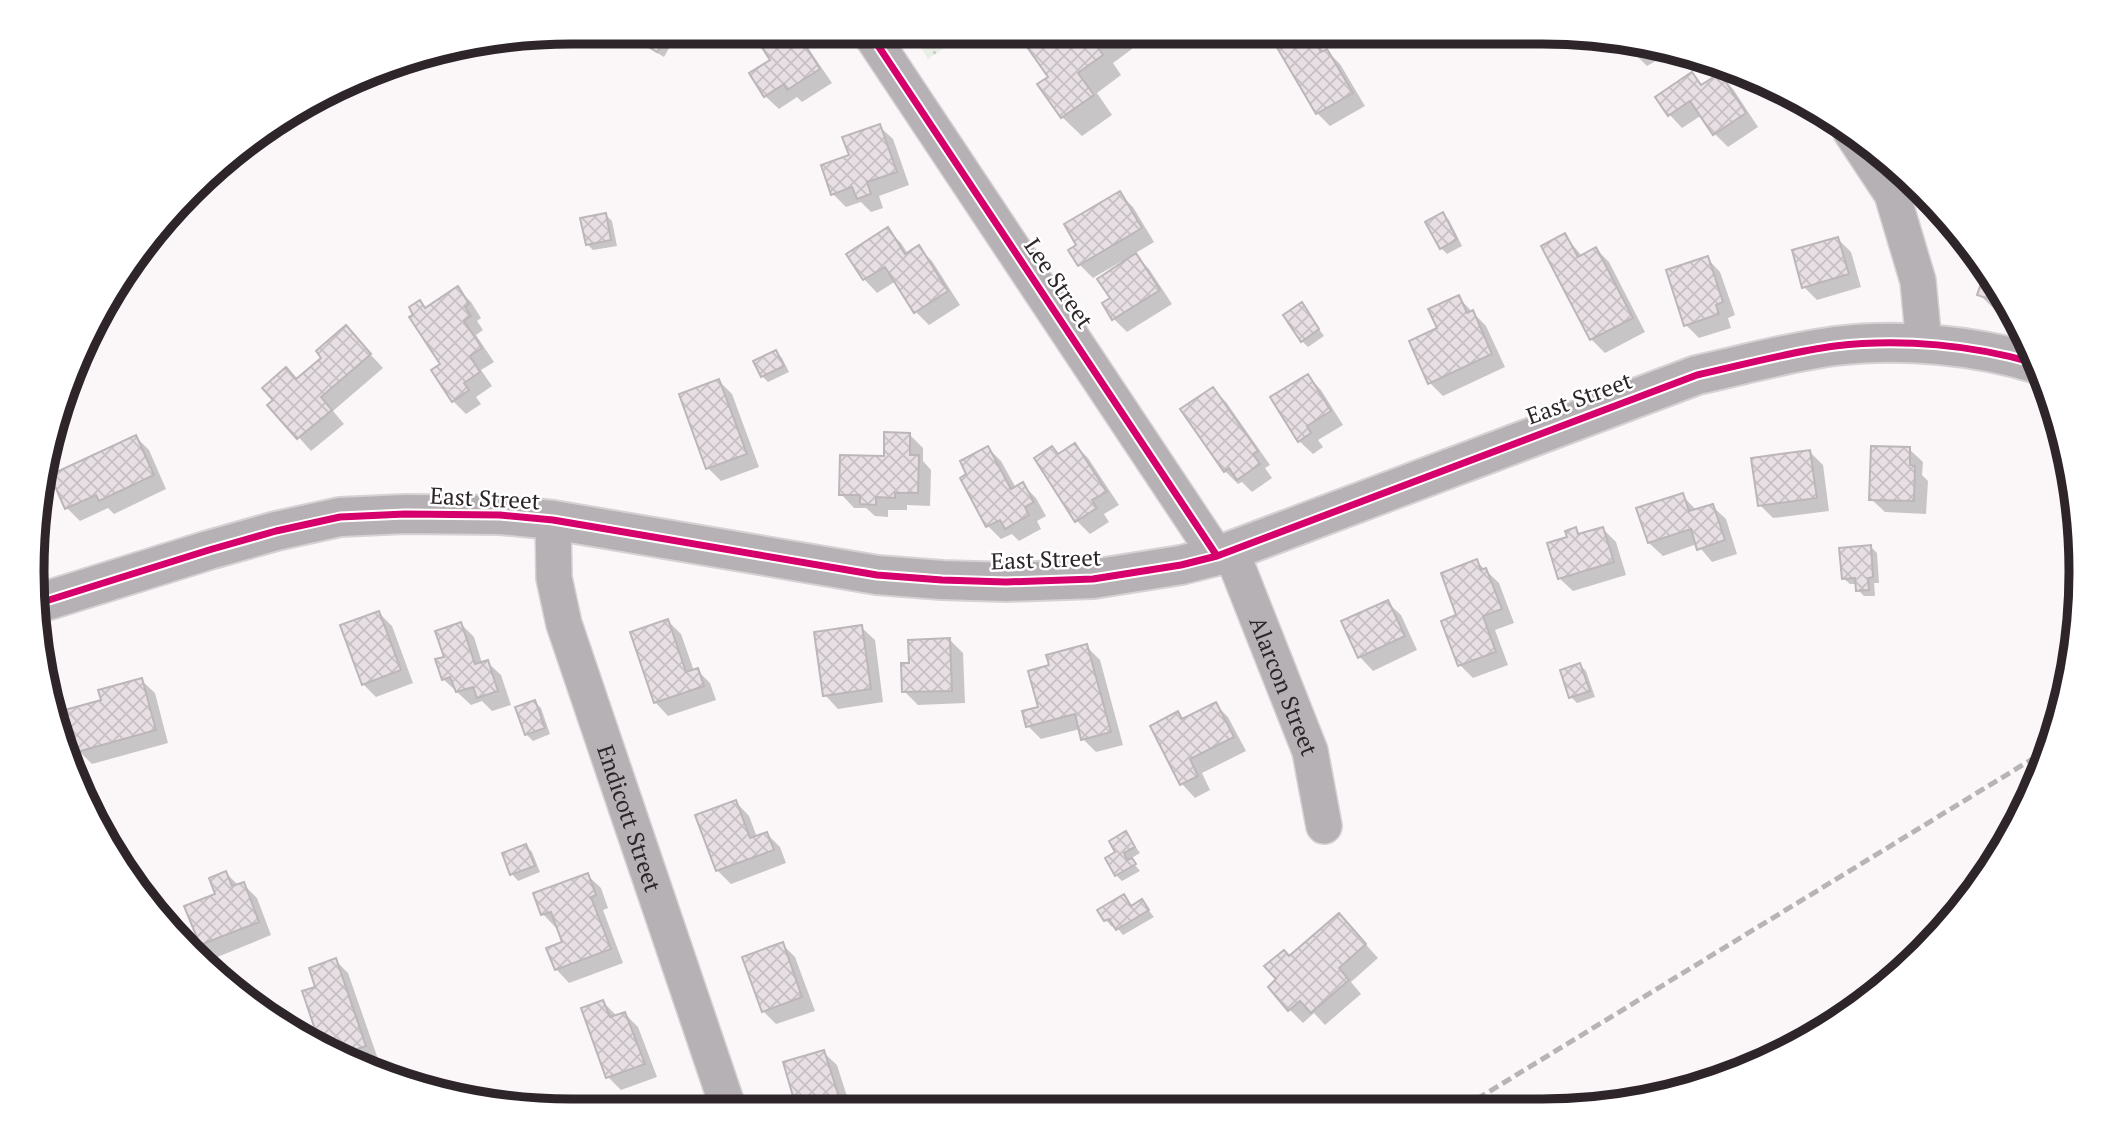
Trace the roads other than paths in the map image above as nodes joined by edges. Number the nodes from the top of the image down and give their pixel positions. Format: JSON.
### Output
{"nodes":[{"id":1,"x":877,"y":44,"type":"edge"},
{"id":2,"x":1867,"y":157,"type":"edge"},
{"id":3,"x":1924,"y":344,"type":"junction"},
{"id":4,"x":2025,"y":360,"type":"edge"},
{"id":5,"x":553,"y":520,"type":"junction"},
{"id":6,"x":1224,"y":553,"type":"junction"},
{"id":7,"x":45,"y":598,"type":"edge"},
{"id":8,"x":1324,"y":826,"type":"dead end"},
{"id":9,"x":725,"y":1099,"type":"edge"}],
"edges":[{"from":1,"to":6,"type":"street","name":"Lee Street"},
{"from":2,"to":3,"type":"street"},
{"from":3,"to":4,"type":"street","name":"East Street"},
{"from":3,"to":6,"type":"street","name":"East Street"},
{"from":5,"to":6,"type":"street","name":"East Street"},
{"from":5,"to":7,"type":"street","name":"East Street"},
{"from":5,"to":9,"type":"street","name":"Endicott Street"},
{"from":6,"to":8,"type":"street","name":"Alarcon Street"}]}
